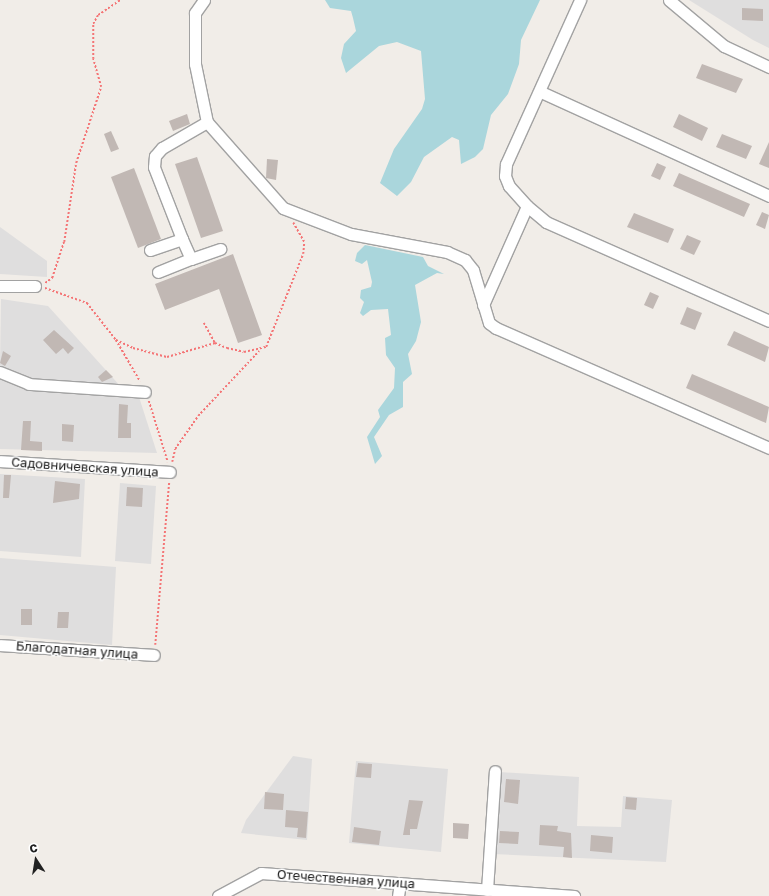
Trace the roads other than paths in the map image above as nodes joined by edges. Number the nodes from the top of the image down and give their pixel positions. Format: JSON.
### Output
{"nodes":[{"id":1,"x":204,"y":0,"type":"edge"},
{"id":2,"x":580,"y":0,"type":"edge"},
{"id":3,"x":669,"y":0,"type":"edge"},
{"id":4,"x":769,"y":67,"type":"edge"},
{"id":5,"x":541,"y":92,"type":"junction"},
{"id":6,"x":207,"y":122,"type":"junction"},
{"id":7,"x":769,"y":196,"type":"edge"},
{"id":8,"x":527,"y":206,"type":"junction"},
{"id":9,"x":182,"y":239,"type":"junction"},
{"id":10,"x":220,"y":249,"type":"dead end"},
{"id":11,"x":150,"y":250,"type":"dead end"},
{"id":12,"x":191,"y":259,"type":"junction"},
{"id":13,"x":158,"y":272,"type":"dead end"},
{"id":14,"x":0,"y":286,"type":"edge"},
{"id":15,"x":36,"y":286,"type":"road end"},
{"id":16,"x":483,"y":304,"type":"junction"},
{"id":17,"x":769,"y":322,"type":"edge"},
{"id":18,"x":0,"y":372,"type":"edge"},
{"id":19,"x":145,"y":392,"type":"road end"},
{"id":20,"x":769,"y":448,"type":"edge"},
{"id":21,"x":0,"y":461,"type":"edge"},
{"id":22,"x":170,"y":472,"type":"road end"},
{"id":23,"x":0,"y":645,"type":"edge"},
{"id":24,"x":154,"y":655,"type":"road end"},
{"id":25,"x":495,"y":771,"type":"dead end"},
{"id":26,"x":400,"y":883,"type":"junction"},
{"id":27,"x":487,"y":890,"type":"junction"},
{"id":28,"x":218,"y":896,"type":"edge"},
{"id":29,"x":398,"y":896,"type":"edge"},
{"id":30,"x":574,"y":896,"type":"edge"}],
"edges":[{"from":1,"to":6,"type":"street"},
{"from":2,"to":5,"type":"street"},
{"from":3,"to":4,"type":"street"},
{"from":5,"to":7,"type":"street"},
{"from":5,"to":8,"type":"street"},
{"from":6,"to":9,"type":"street"},
{"from":6,"to":16,"type":"street"},
{"from":8,"to":16,"type":"street"},
{"from":8,"to":17,"type":"street"},
{"from":9,"to":11,"type":"street"},
{"from":9,"to":12,"type":"street"},
{"from":10,"to":12,"type":"street"},
{"from":12,"to":13,"type":"street"},
{"from":14,"to":15,"type":"street"},
{"from":16,"to":20,"type":"street"},
{"from":18,"to":19,"type":"street"},
{"from":21,"to":22,"type":"street","name":"Садовничевская улица"},
{"from":23,"to":24,"type":"street","name":"Благодатная улица"},
{"from":25,"to":27,"type":"street"},
{"from":26,"to":27,"type":"street","name":"Отечественная улица"},
{"from":26,"to":28,"type":"street","name":"Отечественная улица"},
{"from":26,"to":29,"type":"street"},
{"from":27,"to":30,"type":"street","name":"Отечественная улица"}]}
